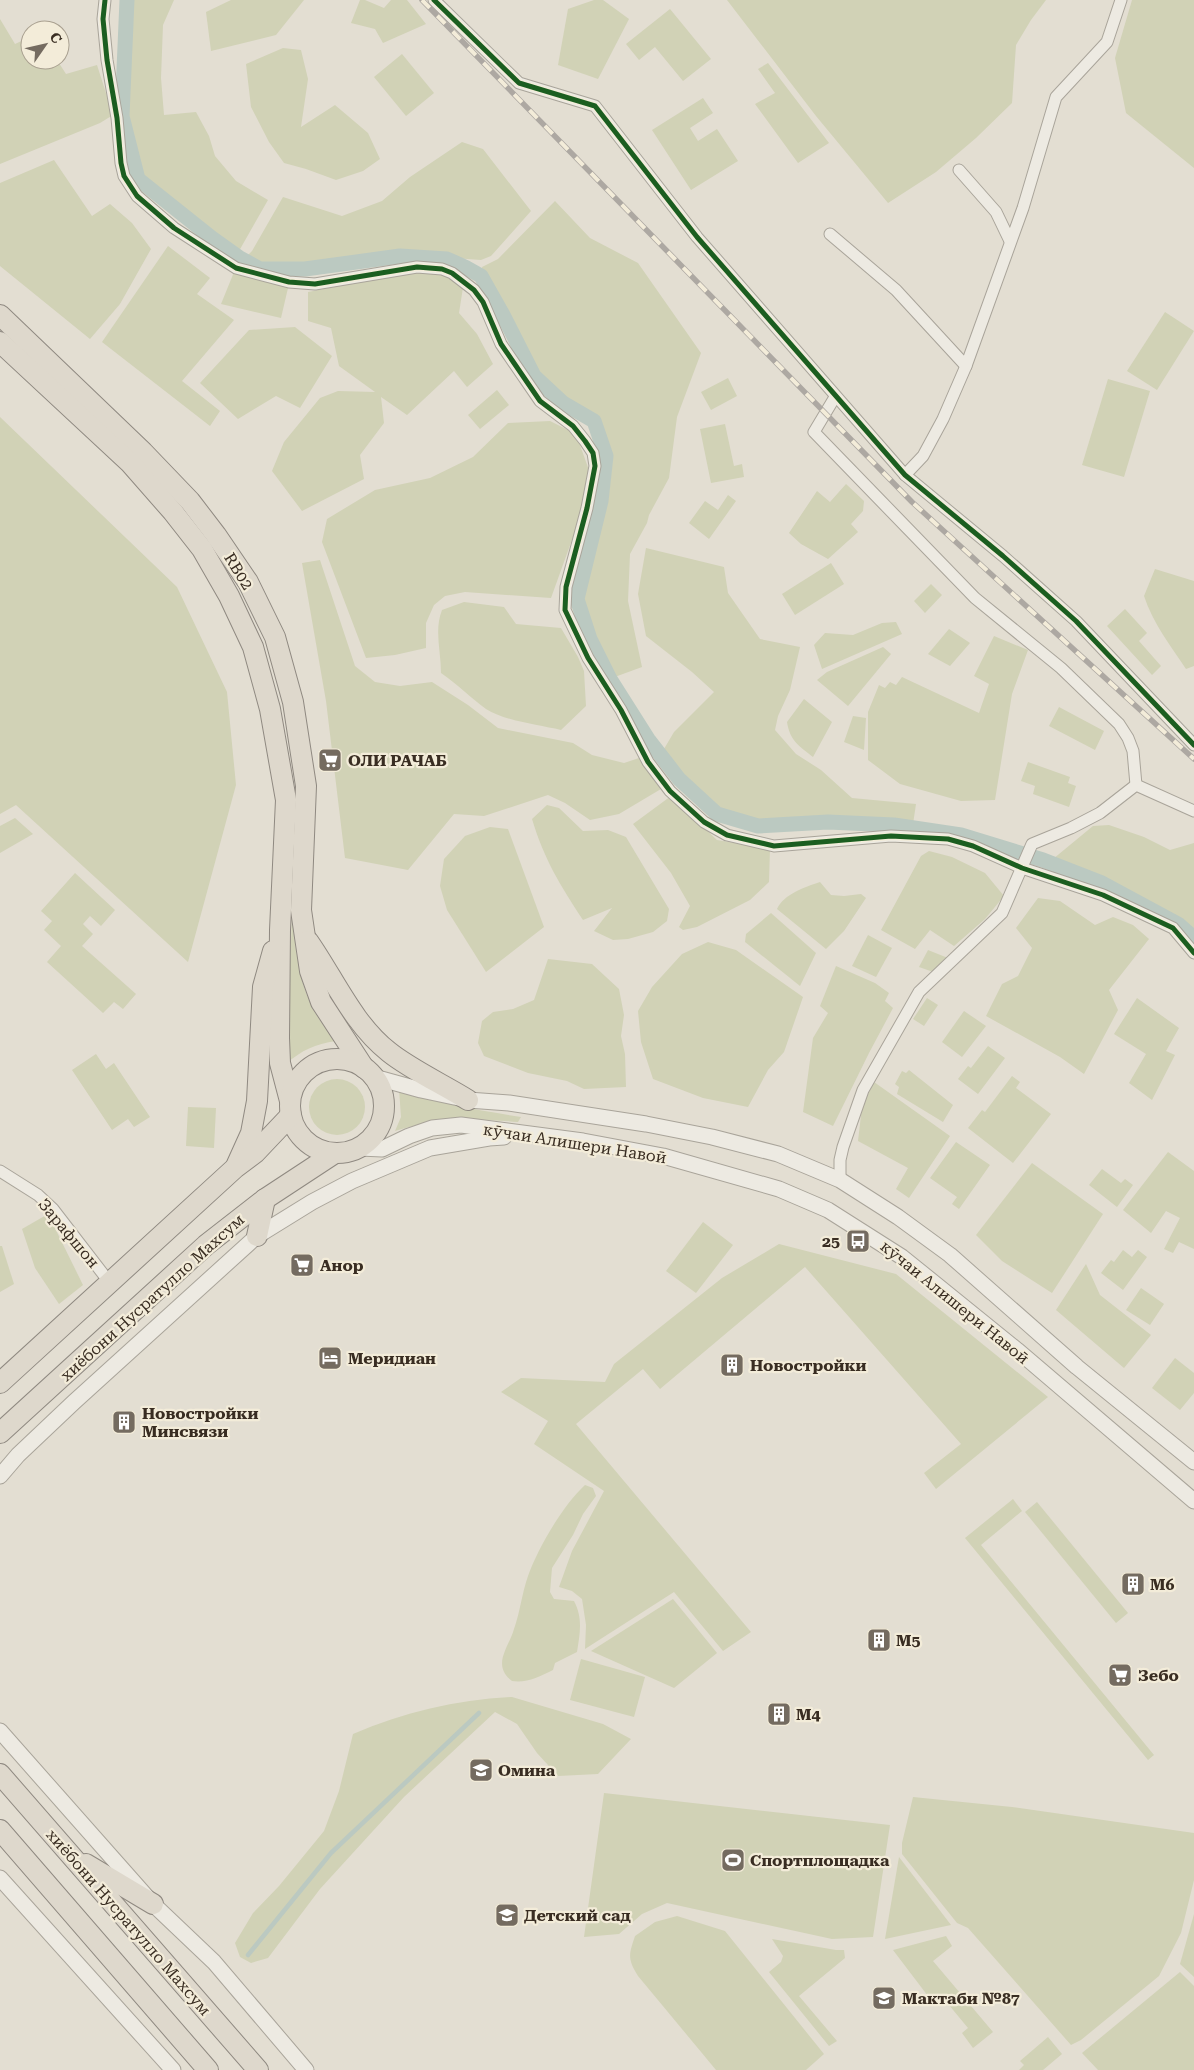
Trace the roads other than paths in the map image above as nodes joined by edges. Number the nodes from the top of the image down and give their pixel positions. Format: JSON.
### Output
{"nodes":[{"id":1,"x":105,"y":0,"type":"edge"},
{"id":2,"x":434,"y":0,"type":"edge"},
{"id":3,"x":1121,"y":0,"type":"edge"},
{"id":4,"x":960,"y":170,"type":"dead end"},
{"id":5,"x":830,"y":234,"type":"dead end"},
{"id":6,"x":1010,"y":241,"type":"junction"},
{"id":7,"x":0,"y":315,"type":"edge"},
{"id":8,"x":0,"y":342,"type":"edge"},
{"id":9,"x":966,"y":366,"type":"junction"},
{"id":10,"x":835,"y":397,"type":"junction"},
{"id":11,"x":905,"y":475,"type":"junction"},
{"id":12,"x":1194,"y":745,"type":"edge"},
{"id":13,"x":1136,"y":785,"type":"junction"},
{"id":14,"x":1194,"y":811,"type":"edge"},
{"id":15,"x":1022,"y":868,"type":"junction"},
{"id":16,"x":280,"y":930,"type":"junction"},
{"id":17,"x":304,"y":935,"type":"junction"},
{"id":18,"x":1194,"y":953,"type":"edge"},
{"id":19,"x":369,"y":1072,"type":"junction"},
{"id":20,"x":468,"y":1100,"type":"junction"},
{"id":21,"x":290,"y":1108,"type":"junction"},
{"id":22,"x":543,"y":1136,"type":"junction"},
{"id":23,"x":360,"y":1148,"type":"junction"},
{"id":24,"x":335,"y":1153,"type":"junction"},
{"id":25,"x":235,"y":1168,"type":"junction"},
{"id":26,"x":0,"y":1171,"type":"edge"},
{"id":27,"x":840,"y":1180,"type":"junction"},
{"id":28,"x":265,"y":1199,"type":"junction"},
{"id":29,"x":257,"y":1236,"type":"junction"},
{"id":30,"x":110,"y":1283,"type":"junction"},
{"id":31,"x":0,"y":1383,"type":"edge"},
{"id":32,"x":0,"y":1433,"type":"edge"},
{"id":33,"x":1194,"y":1462,"type":"edge"},
{"id":34,"x":0,"y":1476,"type":"edge"},
{"id":35,"x":1194,"y":1501,"type":"edge"},
{"id":36,"x":0,"y":1731,"type":"edge"},
{"id":37,"x":0,"y":1774,"type":"edge"},
{"id":38,"x":0,"y":1830,"type":"edge"},
{"id":39,"x":72,"y":1856,"type":"junction"},
{"id":40,"x":0,"y":1878,"type":"edge"},
{"id":41,"x":153,"y":1904,"type":"junction"},
{"id":42,"x":173,"y":2070,"type":"edge"},
{"id":43,"x":208,"y":2070,"type":"edge"},
{"id":44,"x":258,"y":2070,"type":"edge"},
{"id":45,"x":306,"y":2070,"type":"edge"}],
"edges":[{"from":1,"to":15,"type":"street"},
{"from":2,"to":10,"type":"street"},
{"from":3,"to":6,"type":"street"},
{"from":4,"to":6,"type":"street"},
{"from":5,"to":9,"type":"street"},
{"from":6,"to":9,"type":"street"},
{"from":7,"to":17,"type":"highway","name":"RB02"},
{"from":8,"to":16,"type":"highway","name":"RB02"},
{"from":9,"to":11,"type":"street"},
{"from":10,"to":11,"type":"street"},
{"from":10,"to":13,"type":"street"},
{"from":11,"to":12,"type":"street"},
{"from":13,"to":14,"type":"street"},
{"from":13,"to":15,"type":"street"},
{"from":15,"to":18,"type":"street"},
{"from":15,"to":27,"type":"street"},
{"from":16,"to":21,"type":"highway"},
{"from":16,"to":25,"type":"highway"},
{"from":17,"to":19,"type":"highway","name":"RB02"},
{"from":17,"to":20,"type":"highway"},
{"from":19,"to":20,"type":"street","name":"кӯчаи Алишери Навоӣ"},
{"from":19,"to":21,"type":"highway"},
{"from":19,"to":23,"type":"highway"},
{"from":20,"to":27,"type":"street","name":"кӯчаи Алишери Навоӣ"},
{"from":21,"to":24,"type":"highway"},
{"from":21,"to":25,"type":"highway"},
{"from":22,"to":23,"type":"street","name":"кӯчаи Алишери Навоӣ"},
{"from":22,"to":29,"type":"street"},
{"from":22,"to":35,"type":"street","name":"кӯчаи Алишери Навоӣ"},
{"from":23,"to":24,"type":"highway"},
{"from":24,"to":28,"type":"highway","name":"хиёбони Нусратулло Махсум"},
{"from":25,"to":30,"type":"highway"},
{"from":26,"to":30,"type":"street","name":"Зарафшон"},
{"from":27,"to":33,"type":"street","name":"кӯчаи Алишери Навоӣ"},
{"from":28,"to":29,"type":"highway"},
{"from":28,"to":32,"type":"highway","name":"хиёбони Нусратулло Махсум"},
{"from":29,"to":34,"type":"street"},
{"from":30,"to":31,"type":"highway"},
{"from":36,"to":41,"type":"street"},
{"from":37,"to":39,"type":"highway","name":"хиёбони Нусратулло Махсум"},
{"from":38,"to":43,"type":"highway"},
{"from":39,"to":41,"type":"highway"},
{"from":39,"to":44,"type":"highway","name":"хиёбони Нусратулло Махсум"},
{"from":40,"to":42,"type":"street"},
{"from":41,"to":45,"type":"street"}]}
